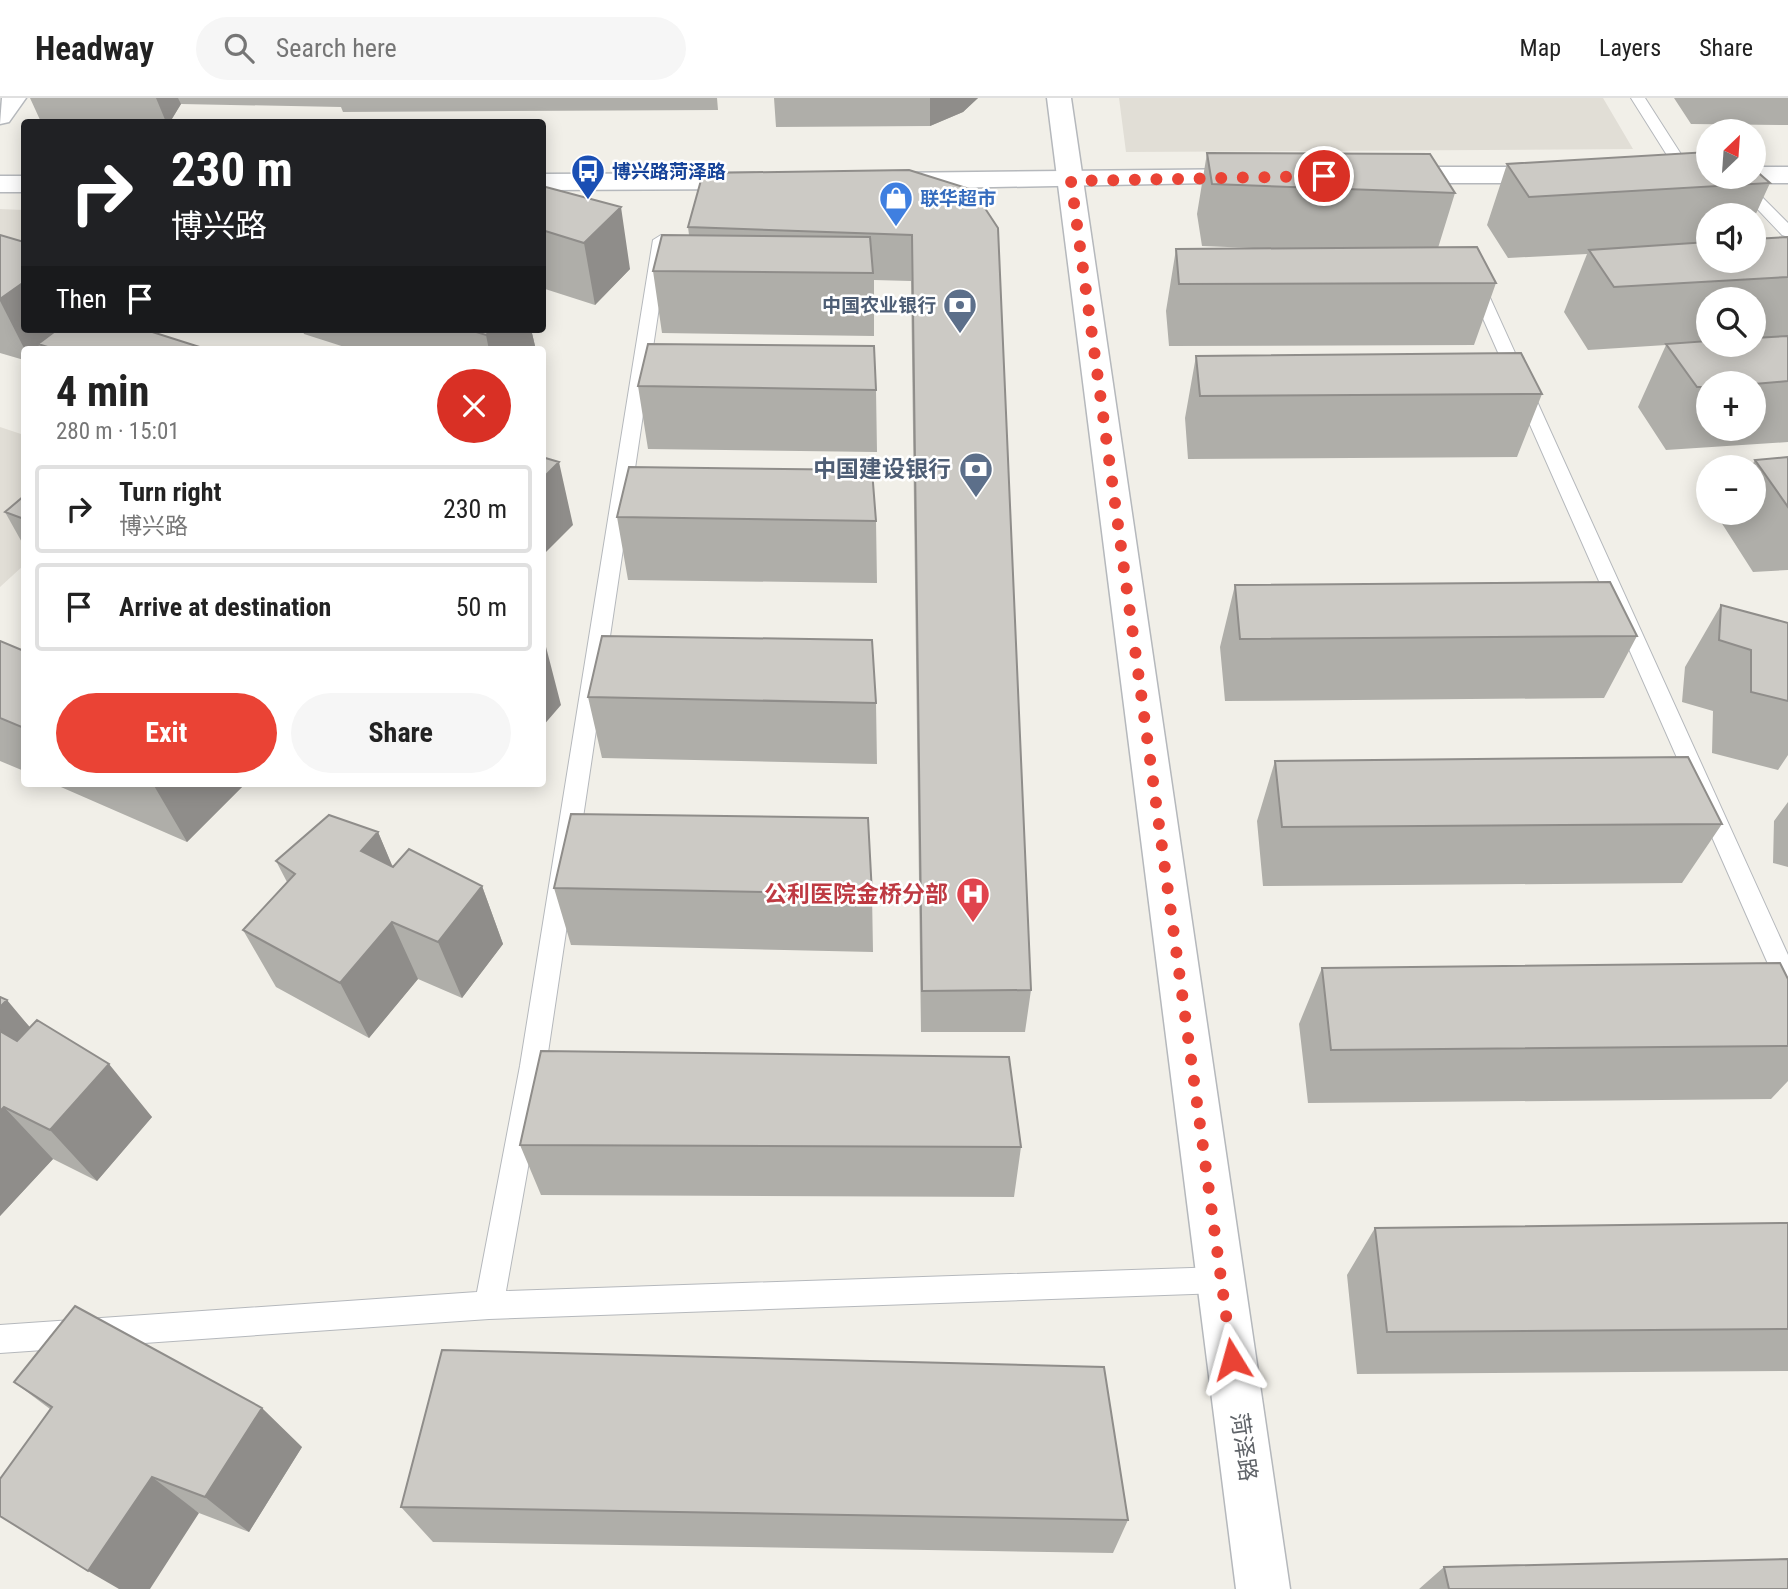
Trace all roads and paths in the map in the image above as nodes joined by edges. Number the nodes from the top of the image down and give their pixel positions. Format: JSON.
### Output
{"nodes":[{"id":1,"x":14,"y":98,"type":"edge"},
{"id":2,"x":1059,"y":98,"type":"edge"},
{"id":3,"x":1638,"y":98,"type":"edge"},
{"id":4,"x":0,"y":117,"type":"edge"},
{"id":5,"x":1696,"y":173,"type":"edge"},
{"id":6,"x":1373,"y":175,"type":"edge"},
{"id":7,"x":1578,"y":175,"type":"edge"},
{"id":8,"x":1766,"y":175,"type":"edge"},
{"id":9,"x":1788,"y":175,"type":"edge"},
{"id":10,"x":1660,"y":176,"type":"edge"},
{"id":11,"x":1696,"y":176,"type":"edge"},
{"id":12,"x":1278,"y":177,"type":"edge"},
{"id":13,"x":781,"y":181,"type":"edge"},
{"id":14,"x":862,"y":181,"type":"edge"},
{"id":15,"x":1071,"y":181,"type":"junction"},
{"id":16,"x":546,"y":182,"type":"edge"},
{"id":17,"x":0,"y":184,"type":"edge"},
{"id":18,"x":21,"y":184,"type":"edge"},
{"id":19,"x":1746,"y":189,"type":"edge"},
{"id":20,"x":1788,"y":232,"type":"edge"},
{"id":21,"x":661,"y":240,"type":"edge"},
{"id":22,"x":1464,"y":258,"type":"edge"},
{"id":23,"x":1788,"y":982,"type":"edge"},
{"id":24,"x":1221,"y":1280,"type":"junction"},
{"id":25,"x":489,"y":1305,"type":"junction"},
{"id":26,"x":0,"y":1339,"type":"edge"},
{"id":27,"x":1263,"y":1589,"type":"edge"}],
"edges":[{"from":1,"to":4,"type":"street"},
{"from":2,"to":15,"type":"street","name":"菏泽路"},
{"from":3,"to":5,"type":"lane"},
{"from":6,"to":7,"type":"street"},
{"from":8,"to":9,"type":"street"},
{"from":10,"to":11,"type":"street"},
{"from":12,"to":15,"type":"street"},
{"from":13,"to":16,"type":"street"},
{"from":14,"to":15,"type":"street"},
{"from":15,"to":24,"type":"street","name":"菏泽路"},
{"from":17,"to":18,"type":"street"},
{"from":19,"to":20,"type":"lane"},
{"from":21,"to":25,"type":"lane"},
{"from":22,"to":23,"type":"lane"},
{"from":24,"to":25,"type":"lane"},
{"from":24,"to":27,"type":"street","name":"菏泽路"},
{"from":25,"to":26,"type":"lane"}]}
